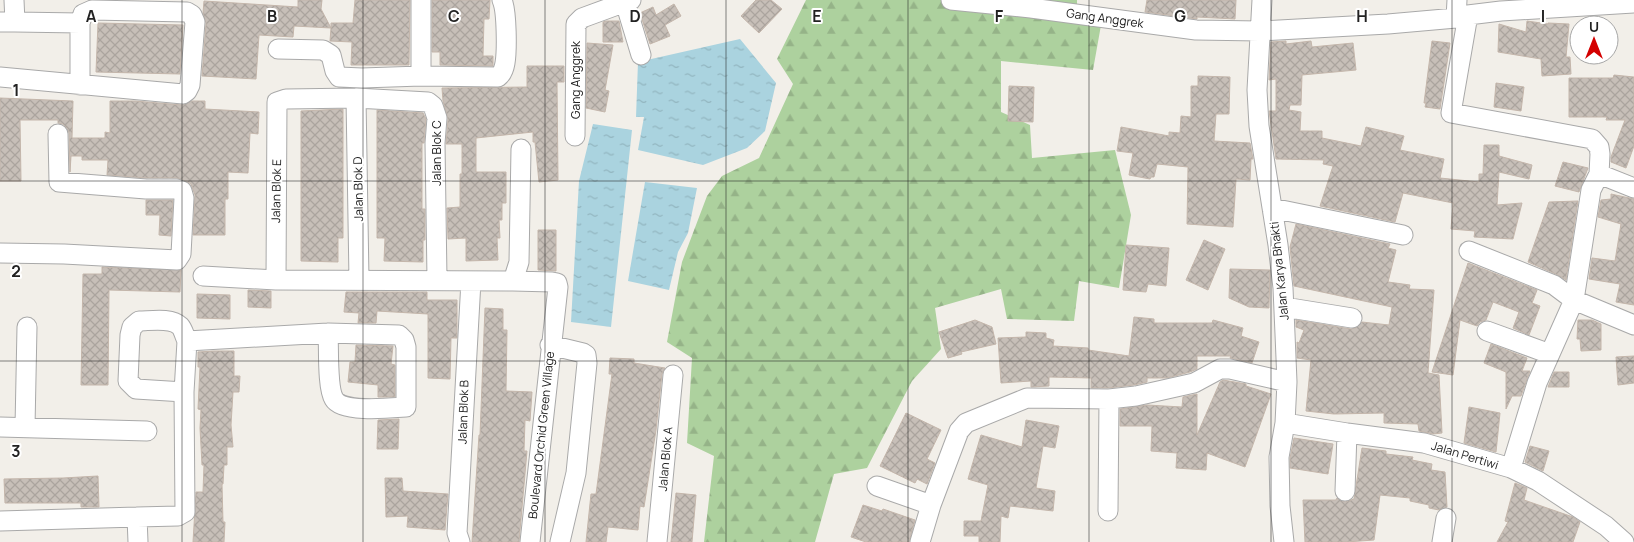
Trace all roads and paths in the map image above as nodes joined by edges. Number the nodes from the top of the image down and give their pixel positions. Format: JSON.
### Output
{"nodes":[{"id":1,"x":14,"y":0,"type":"edge"},
{"id":2,"x":421,"y":0,"type":"edge"},
{"id":3,"x":502,"y":0,"type":"edge"},
{"id":4,"x":951,"y":0,"type":"edge"},
{"id":5,"x":1262,"y":0,"type":"edge"},
{"id":6,"x":628,"y":1,"type":"edge"},
{"id":7,"x":1634,"y":3,"type":"edge"},
{"id":8,"x":1031,"y":4,"type":"edge"},
{"id":9,"x":1460,"y":11,"type":"edge"},
{"id":10,"x":8,"y":22,"type":"edge"},
{"id":11,"x":80,"y":23,"type":"junction"},
{"id":12,"x":1259,"y":31,"type":"junction"},
{"id":13,"x":278,"y":49,"type":"dead end"},
{"id":14,"x":641,"y":55,"type":"dead end"},
{"id":15,"x":421,"y":76,"type":"junction"},
{"id":16,"x":0,"y":77,"type":"edge"},
{"id":17,"x":80,"y":85,"type":"junction"},
{"id":18,"x":356,"y":98,"type":"junction"},
{"id":19,"x":58,"y":134,"type":"dead end"},
{"id":20,"x":575,"y":136,"type":"dead end"},
{"id":21,"x":521,"y":149,"type":"dead end"},
{"id":22,"x":1598,"y":174,"type":"junction"},
{"id":23,"x":1634,"y":188,"type":"edge"},
{"id":24,"x":1272,"y":208,"type":"junction"},
{"id":25,"x":1403,"y":236,"type":"dead end"},
{"id":26,"x":1469,"y":251,"type":"dead end"},
{"id":27,"x":0,"y":254,"type":"edge"},
{"id":28,"x":203,"y":276,"type":"dead end"},
{"id":29,"x":437,"y":279,"type":"junction"},
{"id":30,"x":276,"y":280,"type":"junction"},
{"id":31,"x":359,"y":280,"type":"junction"},
{"id":32,"x":470,"y":281,"type":"junction"},
{"id":33,"x":513,"y":281,"type":"junction"},
{"id":34,"x":1574,"y":300,"type":"junction"},
{"id":35,"x":1284,"y":308,"type":"junction"},
{"id":36,"x":1352,"y":318,"type":"dead end"},
{"id":37,"x":1634,"y":324,"type":"edge"},
{"id":38,"x":27,"y":326,"type":"dead end"},
{"id":39,"x":1486,"y":331,"type":"dead end"},
{"id":40,"x":328,"y":333,"type":"junction"},
{"id":41,"x":186,"y":341,"type":"junction"},
{"id":42,"x":550,"y":345,"type":"junction"},
{"id":43,"x":1550,"y":354,"type":"junction"},
{"id":44,"x":673,"y":375,"type":"dead end"},
{"id":45,"x":1287,"y":382,"type":"junction"},
{"id":46,"x":184,"y":392,"type":"junction"},
{"id":47,"x":1109,"y":399,"type":"junction"},
{"id":48,"x":1285,"y":423,"type":"junction"},
{"id":49,"x":0,"y":427,"type":"edge"},
{"id":50,"x":25,"y":427,"type":"junction"},
{"id":51,"x":146,"y":432,"type":"dead end"},
{"id":52,"x":1348,"y":433,"type":"junction"},
{"id":53,"x":1511,"y":468,"type":"junction"},
{"id":54,"x":876,"y":486,"type":"dead end"},
{"id":55,"x":1345,"y":491,"type":"dead end"},
{"id":56,"x":931,"y":505,"type":"junction"},
{"id":57,"x":1108,"y":511,"type":"dead end"},
{"id":58,"x":137,"y":517,"type":"junction"},
{"id":59,"x":1446,"y":518,"type":"dead end"},
{"id":60,"x":0,"y":521,"type":"edge"},
{"id":61,"x":138,"y":542,"type":"edge"},
{"id":62,"x":460,"y":542,"type":"edge"},
{"id":63,"x":530,"y":542,"type":"edge"},
{"id":64,"x":560,"y":542,"type":"edge"},
{"id":65,"x":657,"y":542,"type":"edge"},
{"id":66,"x":920,"y":542,"type":"edge"},
{"id":67,"x":1284,"y":542,"type":"edge"},
{"id":68,"x":1442,"y":542,"type":"edge"},
{"id":69,"x":1624,"y":542,"type":"edge"}],
"edges":[{"from":1,"to":10,"type":"street"},
{"from":2,"to":15,"type":"street"},
{"from":3,"to":15,"type":"street"},
{"from":4,"to":8,"type":"street","name":"Gang Anggrek"},
{"from":5,"to":12,"type":"street","name":"Jalan Karya Bhakti"},
{"from":6,"to":14,"type":"street"},
{"from":6,"to":20,"type":"street","name":"Gang Anggrek"},
{"from":7,"to":9,"type":"street","name":"Gang Anggrek"},
{"from":8,"to":12,"type":"street","name":"Gang Anggrek"},
{"from":9,"to":12,"type":"street","name":"Gang Anggrek"},
{"from":9,"to":22,"type":"street"},
{"from":10,"to":11,"type":"street"},
{"from":11,"to":17,"type":"street"},
{"from":11,"to":17,"type":"street"},
{"from":12,"to":24,"type":"street","name":"Jalan Karya Bhakti"},
{"from":13,"to":15,"type":"street"},
{"from":16,"to":17,"type":"street"},
{"from":18,"to":29,"type":"street","name":"Jalan Blok C"},
{"from":18,"to":30,"type":"street","name":"Jalan Blok E"},
{"from":18,"to":31,"type":"street","name":"Jalan Blok D"},
{"from":19,"to":27,"type":"street"},
{"from":21,"to":33,"type":"street"},
{"from":22,"to":23,"type":"street"},
{"from":22,"to":34,"type":"street"},
{"from":24,"to":25,"type":"street"},
{"from":24,"to":35,"type":"street","name":"Jalan Karya Bhakti"},
{"from":26,"to":34,"type":"street"},
{"from":28,"to":30,"type":"street"},
{"from":29,"to":31,"type":"street"},
{"from":29,"to":32,"type":"street"},
{"from":30,"to":31,"type":"street"},
{"from":32,"to":33,"type":"street"},
{"from":32,"to":62,"type":"street","name":"Jalan Blok B"},
{"from":33,"to":42,"type":"street"},
{"from":34,"to":37,"type":"street"},
{"from":34,"to":43,"type":"street"},
{"from":35,"to":36,"type":"street"},
{"from":35,"to":45,"type":"street","name":"Jalan Karya Bhakti"},
{"from":38,"to":50,"type":"street"},
{"from":39,"to":43,"type":"street"},
{"from":40,"to":40,"type":"street"},
{"from":40,"to":41,"type":"street"},
{"from":41,"to":46,"type":"street"},
{"from":41,"to":46,"type":"street"},
{"from":42,"to":63,"type":"street","name":"Boulevard Orchid Green Village"},
{"from":42,"to":64,"type":"street","name":"Boulevard Orchid Green Village"},
{"from":43,"to":53,"type":"street"},
{"from":44,"to":65,"type":"street","name":"Jalan Blok A"},
{"from":45,"to":47,"type":"street"},
{"from":45,"to":48,"type":"street","name":"Jalan Karya Bhakti"},
{"from":46,"to":58,"type":"street"},
{"from":47,"to":56,"type":"street"},
{"from":47,"to":57,"type":"street"},
{"from":48,"to":52,"type":"street","name":"Jalan Pertiwi"},
{"from":48,"to":67,"type":"street","name":"Jalan Karya Bhakti"},
{"from":49,"to":50,"type":"street"},
{"from":50,"to":51,"type":"street"},
{"from":52,"to":53,"type":"street","name":"Jalan Pertiwi"},
{"from":52,"to":55,"type":"street"},
{"from":53,"to":69,"type":"street","name":"Jalan Pertiwi"},
{"from":54,"to":56,"type":"street"},
{"from":56,"to":66,"type":"street"},
{"from":58,"to":60,"type":"street"},
{"from":58,"to":61,"type":"street"},
{"from":59,"to":68,"type":"street"}]}
